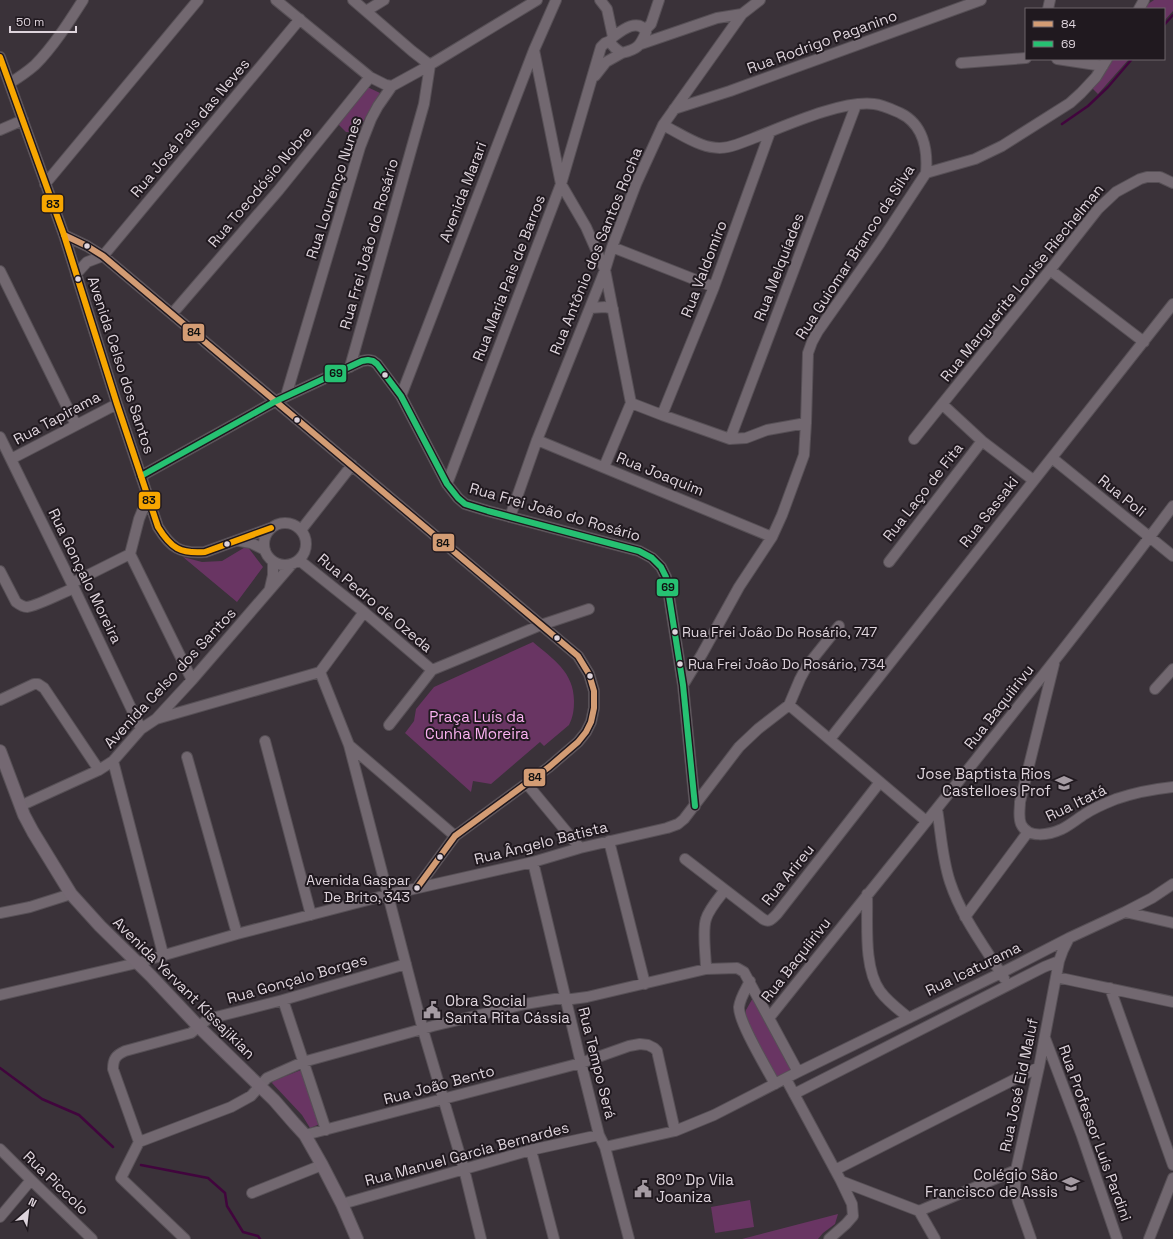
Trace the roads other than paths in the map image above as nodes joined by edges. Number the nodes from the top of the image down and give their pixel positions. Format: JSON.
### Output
{"nodes":[{"id":1,"x":83,"y":0,"type":"edge"},
{"id":2,"x":198,"y":0,"type":"edge"},
{"id":3,"x":276,"y":0,"type":"edge"},
{"id":4,"x":353,"y":0,"type":"edge"},
{"id":5,"x":384,"y":0,"type":"edge"},
{"id":6,"x":537,"y":0,"type":"edge"},
{"id":7,"x":556,"y":0,"type":"edge"},
{"id":8,"x":600,"y":0,"type":"edge"},
{"id":9,"x":760,"y":0,"type":"edge"},
{"id":10,"x":981,"y":0,"type":"edge"},
{"id":11,"x":657,"y":3,"type":"edge"},
{"id":12,"x":366,"y":11,"type":"junction"},
{"id":13,"x":742,"y":14,"type":"junction"},
{"id":14,"x":300,"y":19,"type":"junction"},
{"id":15,"x":643,"y":29,"type":"junction"},
{"id":16,"x":676,"y":32,"type":"junction"},
{"id":17,"x":611,"y":39,"type":"junction"},
{"id":18,"x":641,"y":44,"type":"junction"},
{"id":19,"x":534,"y":50,"type":"junction"},
{"id":20,"x":622,"y":53,"type":"junction"},
{"id":21,"x":0,"y":57,"type":"edge"},
{"id":22,"x":1025,"y":58,"type":"edge"},
{"id":23,"x":1073,"y":60,"type":"edge"},
{"id":24,"x":1105,"y":62,"type":"edge"},
{"id":25,"x":960,"y":63,"type":"dead end"},
{"id":26,"x":430,"y":65,"type":"junction"},
{"id":27,"x":370,"y":77,"type":"junction"},
{"id":28,"x":592,"y":81,"type":"junction"},
{"id":29,"x":10,"y":83,"type":"junction"},
{"id":30,"x":392,"y":86,"type":"junction"},
{"id":31,"x":856,"y":105,"type":"junction"},
{"id":32,"x":674,"y":109,"type":"junction"},
{"id":33,"x":23,"y":120,"type":"junction"},
{"id":34,"x":663,"y":125,"type":"junction"},
{"id":35,"x":0,"y":130,"type":"edge"},
{"id":36,"x":770,"y":132,"type":"junction"},
{"id":37,"x":926,"y":173,"type":"junction"},
{"id":38,"x":1173,"y":183,"type":"edge"},
{"id":39,"x":45,"y":184,"type":"junction"},
{"id":40,"x":561,"y":184,"type":"junction"},
{"id":41,"x":64,"y":235,"type":"junction"},
{"id":42,"x":612,"y":247,"type":"junction"},
{"id":43,"x":103,"y":256,"type":"junction"},
{"id":44,"x":605,"y":270,"type":"junction"},
{"id":45,"x":1050,"y":270,"type":"junction"},
{"id":46,"x":0,"y":271,"type":"edge"},
{"id":47,"x":76,"y":274,"type":"junction"},
{"id":48,"x":714,"y":287,"type":"junction"},
{"id":49,"x":1173,"y":304,"type":"edge"},
{"id":50,"x":590,"y":308,"type":"junction"},
{"id":51,"x":614,"y":309,"type":"junction"},
{"id":52,"x":172,"y":314,"type":"junction"},
{"id":53,"x":1144,"y":342,"type":"junction"},
{"id":54,"x":350,"y":367,"type":"junction"},
{"id":55,"x":286,"y":396,"type":"junction"},
{"id":56,"x":401,"y":396,"type":"junction"},
{"id":57,"x":276,"y":401,"type":"junction"},
{"id":58,"x":631,"y":403,"type":"junction"},
{"id":59,"x":117,"y":404,"type":"junction"},
{"id":60,"x":942,"y":404,"type":"junction"},
{"id":61,"x":662,"y":416,"type":"junction"},
{"id":62,"x":806,"y":423,"type":"junction"},
{"id":63,"x":76,"y":425,"type":"junction"},
{"id":64,"x":0,"y":437,"type":"edge"},
{"id":65,"x":730,"y":439,"type":"junction"},
{"id":66,"x":914,"y":439,"type":"dead end"},
{"id":67,"x":537,"y":440,"type":"junction"},
{"id":68,"x":982,"y":441,"type":"junction"},
{"id":69,"x":1052,"y":458,"type":"junction"},
{"id":70,"x":11,"y":459,"type":"junction"},
{"id":71,"x":352,"y":465,"type":"junction"},
{"id":72,"x":604,"y":467,"type":"junction"},
{"id":73,"x":141,"y":476,"type":"junction"},
{"id":74,"x":1033,"y":480,"type":"junction"},
{"id":75,"x":447,"y":484,"type":"junction"},
{"id":76,"x":148,"y":497,"type":"junction"},
{"id":77,"x":1173,"y":506,"type":"edge"},
{"id":78,"x":510,"y":517,"type":"junction"},
{"id":79,"x":271,"y":528,"type":"junction"},
{"id":80,"x":301,"y":530,"type":"junction"},
{"id":81,"x":772,"y":537,"type":"junction"},
{"id":82,"x":1149,"y":538,"type":"junction"},
{"id":83,"x":238,"y":541,"type":"junction"},
{"id":84,"x":265,"y":550,"type":"junction"},
{"id":85,"x":130,"y":554,"type":"junction"},
{"id":86,"x":1173,"y":556,"type":"edge"},
{"id":87,"x":272,"y":561,"type":"junction"},
{"id":88,"x":296,"y":562,"type":"junction"},
{"id":89,"x":889,"y":562,"type":"dead end"},
{"id":90,"x":0,"y":571,"type":"edge"},
{"id":91,"x":73,"y":585,"type":"junction"},
{"id":92,"x":269,"y":592,"type":"junction"},
{"id":93,"x":590,"y":609,"type":"dead end"},
{"id":94,"x":364,"y":612,"type":"junction"},
{"id":95,"x":541,"y":625,"type":"junction"},
{"id":96,"x":839,"y":626,"type":"dead end"},
{"id":97,"x":1055,"y":660,"type":"junction"},
{"id":98,"x":1173,"y":669,"type":"edge"},
{"id":99,"x":432,"y":670,"type":"junction"},
{"id":100,"x":320,"y":672,"type":"junction"},
{"id":101,"x":192,"y":680,"type":"junction"},
{"id":102,"x":683,"y":685,"type":"junction"},
{"id":103,"x":1155,"y":689,"type":"dead end"},
{"id":104,"x":0,"y":700,"type":"edge"},
{"id":105,"x":789,"y":705,"type":"junction"},
{"id":106,"x":156,"y":719,"type":"junction"},
{"id":107,"x":389,"y":725,"type":"dead end"},
{"id":108,"x":141,"y":729,"type":"junction"},
{"id":109,"x":830,"y":739,"type":"junction"},
{"id":110,"x":265,"y":741,"type":"dead end"},
{"id":111,"x":349,"y":745,"type":"junction"},
{"id":112,"x":0,"y":753,"type":"edge"},
{"id":113,"x":187,"y":757,"type":"dead end"},
{"id":114,"x":113,"y":761,"type":"junction"},
{"id":115,"x":99,"y":770,"type":"junction"},
{"id":116,"x":880,"y":782,"type":"junction"},
{"id":117,"x":527,"y":784,"type":"junction"},
{"id":118,"x":1173,"y":787,"type":"edge"},
{"id":119,"x":20,"y":806,"type":"junction"},
{"id":120,"x":695,"y":806,"type":"junction"},
{"id":121,"x":937,"y":809,"type":"junction"},
{"id":122,"x":926,"y":821,"type":"junction"},
{"id":123,"x":1028,"y":832,"type":"junction"},
{"id":124,"x":455,"y":836,"type":"junction"},
{"id":125,"x":609,"y":841,"type":"junction"},
{"id":126,"x":580,"y":848,"type":"junction"},
{"id":127,"x":685,"y":859,"type":"dead end"},
{"id":128,"x":533,"y":862,"type":"junction"},
{"id":129,"x":1173,"y":884,"type":"edge"},
{"id":130,"x":417,"y":888,"type":"junction"},
{"id":131,"x":725,"y":890,"type":"junction"},
{"id":132,"x":71,"y":894,"type":"junction"},
{"id":133,"x":867,"y":894,"type":"junction"},
{"id":134,"x":387,"y":895,"type":"junction"},
{"id":135,"x":1125,"y":912,"type":"junction"},
{"id":136,"x":0,"y":913,"type":"edge"},
{"id":137,"x":311,"y":915,"type":"junction"},
{"id":138,"x":965,"y":918,"type":"junction"},
{"id":139,"x":1173,"y":923,"type":"edge"},
{"id":140,"x":237,"y":934,"type":"junction"},
{"id":141,"x":1068,"y":938,"type":"junction"},
{"id":142,"x":163,"y":954,"type":"junction"},
{"id":143,"x":1059,"y":961,"type":"junction"},
{"id":144,"x":137,"y":963,"type":"junction"},
{"id":145,"x":406,"y":964,"type":"junction"},
{"id":146,"x":706,"y":969,"type":"junction"},
{"id":147,"x":1001,"y":973,"type":"junction"},
{"id":148,"x":1056,"y":977,"type":"junction"},
{"id":149,"x":750,"y":982,"type":"junction"},
{"id":150,"x":645,"y":984,"type":"junction"},
{"id":151,"x":1008,"y":985,"type":"junction"},
{"id":152,"x":1110,"y":988,"type":"junction"},
{"id":153,"x":0,"y":995,"type":"edge"},
{"id":154,"x":566,"y":999,"type":"junction"},
{"id":155,"x":283,"y":1000,"type":"junction"},
{"id":156,"x":1173,"y":1002,"type":"edge"},
{"id":157,"x":769,"y":1018,"type":"junction"},
{"id":158,"x":909,"y":1018,"type":"junction"},
{"id":159,"x":199,"y":1027,"type":"junction"},
{"id":160,"x":423,"y":1030,"type":"junction"},
{"id":161,"x":1045,"y":1038,"type":"junction"},
{"id":162,"x":304,"y":1062,"type":"junction"},
{"id":163,"x":581,"y":1063,"type":"junction"},
{"id":164,"x":1040,"y":1067,"type":"junction"},
{"id":165,"x":798,"y":1072,"type":"junction"},
{"id":166,"x":786,"y":1079,"type":"junction"},
{"id":167,"x":775,"y":1084,"type":"junction"},
{"id":168,"x":260,"y":1086,"type":"junction"},
{"id":169,"x":794,"y":1094,"type":"junction"},
{"id":170,"x":442,"y":1100,"type":"junction"},
{"id":171,"x":326,"y":1130,"type":"junction"},
{"id":172,"x":675,"y":1131,"type":"junction"},
{"id":173,"x":305,"y":1135,"type":"junction"},
{"id":174,"x":600,"y":1135,"type":"junction"},
{"id":175,"x":139,"y":1142,"type":"junction"},
{"id":176,"x":605,"y":1147,"type":"junction"},
{"id":177,"x":0,"y":1148,"type":"edge"},
{"id":178,"x":531,"y":1150,"type":"junction"},
{"id":179,"x":322,"y":1165,"type":"junction"},
{"id":180,"x":1173,"y":1165,"type":"edge"},
{"id":181,"x":464,"y":1169,"type":"junction"},
{"id":182,"x":835,"y":1170,"type":"junction"},
{"id":183,"x":1016,"y":1170,"type":"junction"},
{"id":184,"x":1173,"y":1178,"type":"edge"},
{"id":185,"x":31,"y":1180,"type":"junction"},
{"id":186,"x":841,"y":1181,"type":"junction"},
{"id":187,"x":252,"y":1193,"type":"dead end"},
{"id":188,"x":342,"y":1204,"type":"junction"},
{"id":189,"x":919,"y":1210,"type":"junction"},
{"id":190,"x":0,"y":1217,"type":"edge"},
{"id":191,"x":183,"y":1238,"type":"edge"},
{"id":192,"x":92,"y":1239,"type":"edge"},
{"id":193,"x":357,"y":1239,"type":"edge"},
{"id":194,"x":481,"y":1239,"type":"edge"},
{"id":195,"x":554,"y":1239,"type":"edge"},
{"id":196,"x":629,"y":1239,"type":"edge"},
{"id":197,"x":829,"y":1239,"type":"edge"},
{"id":198,"x":935,"y":1239,"type":"edge"},
{"id":199,"x":1031,"y":1239,"type":"edge"},
{"id":200,"x":1117,"y":1239,"type":"edge"},
{"id":201,"x":1149,"y":1239,"type":"edge"}],
"edges":[{"from":1,"to":29,"type":"street"},
{"from":2,"to":39,"type":"street"},
{"from":3,"to":14,"type":"street"},
{"from":4,"to":12,"type":"street"},
{"from":5,"to":12,"type":"street"},
{"from":6,"to":26,"type":"street","name":"Rua Lourenço Nunes"},
{"from":7,"to":19,"type":"street","name":"Avenida Marari"},
{"from":8,"to":17,"type":"street"},
{"from":9,"to":13,"type":"street"},
{"from":10,"to":32,"type":"street","name":"Rua Rodrigo Paganino"},
{"from":11,"to":15,"type":"street"},
{"from":12,"to":26,"type":"street"},
{"from":13,"to":16,"type":"street"},
{"from":13,"to":32,"type":"street","name":"Rua Antônio dos Santos Rocha"},
{"from":14,"to":27,"type":"street"},
{"from":14,"to":43,"type":"street","name":"Rua José Pais das Neves"},
{"from":15,"to":16,"type":"street"},
{"from":15,"to":17,"type":"street"},
{"from":15,"to":18,"type":"street"},
{"from":16,"to":18,"type":"street"},
{"from":17,"to":20,"type":"street"},
{"from":17,"to":28,"type":"street","name":"Rua Maria Pais de Barros"},
{"from":18,"to":20,"type":"street"},
{"from":19,"to":40,"type":"street"},
{"from":19,"to":56,"type":"street","name":"Avenida Marari"},
{"from":20,"to":28,"type":"street","name":"Rua Maria Pais de Barros"},
{"from":21,"to":29,"type":"street","name":"Avenida Celso dos Santos"},
{"from":22,"to":25,"type":"street"},
{"from":23,"to":24,"type":"street"},
{"from":24,"to":37,"type":"street"},
{"from":26,"to":30,"type":"street","name":"Rua Lourenço Nunes"},
{"from":26,"to":54,"type":"street","name":"Rua Frei João do Rosário"},
{"from":27,"to":30,"type":"street"},
{"from":27,"to":52,"type":"street","name":"Rua Toeodósio Nobre"},
{"from":28,"to":40,"type":"street","name":"Rua Maria Pais de Barros"},
{"from":29,"to":33,"type":"street","name":"Avenida Celso dos Santos"},
{"from":30,"to":55,"type":"street","name":"Rua Lourenço Nunes"},
{"from":31,"to":36,"type":"street","name":"Rua Guiomar Branco da Silva"},
{"from":31,"to":37,"type":"street","name":"Rua Guiomar Branco da Silva"},
{"from":31,"to":65,"type":"street","name":"Rua Melquíades"},
{"from":32,"to":34,"type":"street","name":"Rua Antônio dos Santos Rocha"},
{"from":33,"to":35,"type":"street"},
{"from":33,"to":39,"type":"street","name":"Avenida Celso dos Santos"},
{"from":34,"to":36,"type":"street","name":"Rua Guiomar Branco da Silva"},
{"from":34,"to":42,"type":"street","name":"Rua Antônio dos Santos Rocha"},
{"from":36,"to":48,"type":"street","name":"Rua Valdomiro"},
{"from":37,"to":62,"type":"street","name":"Rua Guiomar Branco da Silva"},
{"from":38,"to":45,"type":"street","name":"Rua Marguerite Louise Riechelman"},
{"from":39,"to":41,"type":"street","name":"Avenida Celso dos Santos"},
{"from":40,"to":44,"type":"street"},
{"from":40,"to":75,"type":"street","name":"Rua Maria Pais de Barros"},
{"from":41,"to":43,"type":"street"},
{"from":41,"to":47,"type":"street","name":"Avenida Celso dos Santos"},
{"from":42,"to":44,"type":"street","name":"Rua Antônio dos Santos Rocha"},
{"from":42,"to":48,"type":"street"},
{"from":43,"to":47,"type":"street"},
{"from":43,"to":52,"type":"street"},
{"from":44,"to":50,"type":"street","name":"Rua Antônio dos Santos Rocha"},
{"from":44,"to":51,"type":"street"},
{"from":45,"to":53,"type":"street"},
{"from":45,"to":60,"type":"street","name":"Rua Marguerite Louise Riechelman"},
{"from":46,"to":63,"type":"street"},
{"from":47,"to":59,"type":"street","name":"Avenida Celso dos Santos"},
{"from":48,"to":61,"type":"street","name":"Rua Valdomiro"},
{"from":49,"to":53,"type":"street","name":"Rua Sassaki"},
{"from":50,"to":51,"type":"street"},
{"from":50,"to":67,"type":"street","name":"Rua Antônio dos Santos Rocha"},
{"from":51,"to":58,"type":"street"},
{"from":52,"to":57,"type":"street"},
{"from":53,"to":69,"type":"street","name":"Rua Sassaki"},
{"from":54,"to":55,"type":"street"},
{"from":54,"to":56,"type":"street","name":"Rua Frei João do Rosário"},
{"from":55,"to":57,"type":"street"},
{"from":56,"to":75,"type":"street","name":"Rua Frei João do Rosário"},
{"from":57,"to":71,"type":"street"},
{"from":57,"to":73,"type":"street"},
{"from":58,"to":61,"type":"street"},
{"from":58,"to":72,"type":"street"},
{"from":59,"to":63,"type":"street","name":"Rua Tapirama"},
{"from":59,"to":73,"type":"street","name":"Avenida Celso dos Santos"},
{"from":60,"to":66,"type":"street","name":"Rua Marguerite Louise Riechelman"},
{"from":60,"to":68,"type":"street"},
{"from":61,"to":65,"type":"street"},
{"from":62,"to":65,"type":"street"},
{"from":62,"to":81,"type":"street","name":"Rua Guiomar Branco da Silva"},
{"from":63,"to":70,"type":"street","name":"Rua Tapirama"},
{"from":64,"to":70,"type":"street","name":"Rua Gonçalo Moreira"},
{"from":67,"to":72,"type":"street","name":"Rua Joaquim"},
{"from":67,"to":78,"type":"street","name":"Rua Antônio dos Santos Rocha"},
{"from":68,"to":74,"type":"street"},
{"from":68,"to":89,"type":"street","name":"Rua Laço de Fita"},
{"from":69,"to":74,"type":"street","name":"Rua Sassaki"},
{"from":69,"to":82,"type":"street","name":"Rua Poli"},
{"from":70,"to":91,"type":"street","name":"Rua Gonçalo Moreira"},
{"from":71,"to":80,"type":"street"},
{"from":71,"to":95,"type":"street"},
{"from":72,"to":81,"type":"street","name":"Rua Joaquim"},
{"from":73,"to":76,"type":"street","name":"Avenida Celso dos Santos"},
{"from":74,"to":109,"type":"street","name":"Rua Sassaki"},
{"from":75,"to":78,"type":"street","name":"Rua Frei João do Rosário"},
{"from":76,"to":83,"type":"street","name":"Avenida Celso dos Santos"},
{"from":76,"to":85,"type":"street"},
{"from":77,"to":82,"type":"street","name":"Rua Baquiirivu"},
{"from":78,"to":102,"type":"street","name":"Rua Frei João do Rosário"},
{"from":79,"to":80,"type":"street"},
{"from":79,"to":83,"type":"street","name":"Avenida Celso dos Santos"},
{"from":79,"to":84,"type":"street"},
{"from":80,"to":88,"type":"street"},
{"from":81,"to":102,"type":"street","name":"Rua Guiomar Branco da Silva"},
{"from":82,"to":86,"type":"street","name":"Rua Poli"},
{"from":82,"to":97,"type":"street","name":"Rua Baquiirivu"},
{"from":83,"to":84,"type":"street"},
{"from":84,"to":87,"type":"street"},
{"from":85,"to":91,"type":"street"},
{"from":85,"to":101,"type":"street"},
{"from":87,"to":88,"type":"street"},
{"from":87,"to":92,"type":"street"},
{"from":88,"to":92,"type":"street","name":"Avenida Celso dos Santos"},
{"from":88,"to":94,"type":"street","name":"Rua Pedro de Ozeda"},
{"from":90,"to":91,"type":"street"},
{"from":91,"to":108,"type":"street","name":"Rua Gonçalo Moreira"},
{"from":92,"to":101,"type":"street","name":"Avenida Celso dos Santos"},
{"from":93,"to":95,"type":"street"},
{"from":94,"to":99,"type":"street","name":"Rua Pedro de Ozeda"},
{"from":94,"to":100,"type":"street"},
{"from":95,"to":99,"type":"street"},
{"from":95,"to":117,"type":"street"},
{"from":96,"to":105,"type":"street"},
{"from":97,"to":121,"type":"street","name":"Rua Baquiirivu"},
{"from":97,"to":123,"type":"street"},
{"from":98,"to":103,"type":"street"},
{"from":99,"to":107,"type":"street"},
{"from":100,"to":106,"type":"street"},
{"from":100,"to":111,"type":"street"},
{"from":101,"to":106,"type":"street","name":"Avenida Celso dos Santos"},
{"from":102,"to":120,"type":"street","name":"Rua Frei João do Rosário"},
{"from":104,"to":115,"type":"street"},
{"from":105,"to":109,"type":"street"},
{"from":105,"to":120,"type":"street","name":"Rua Ângelo Batista"},
{"from":106,"to":108,"type":"street","name":"Avenida Celso dos Santos"},
{"from":108,"to":114,"type":"street","name":"Avenida Celso dos Santos"},
{"from":109,"to":116,"type":"street"},
{"from":110,"to":137,"type":"street"},
{"from":111,"to":124,"type":"street"},
{"from":111,"to":134,"type":"street"},
{"from":112,"to":119,"type":"main road","name":"Avenida Yervant Kissajikian"},
{"from":113,"to":140,"type":"street"},
{"from":114,"to":115,"type":"street","name":"Avenida Celso dos Santos"},
{"from":114,"to":142,"type":"street"},
{"from":115,"to":119,"type":"street","name":"Avenida Celso dos Santos"},
{"from":116,"to":122,"type":"street"},
{"from":116,"to":131,"type":"street","name":"Rua Arireu"},
{"from":117,"to":124,"type":"street"},
{"from":117,"to":126,"type":"street"},
{"from":118,"to":123,"type":"street","name":"Rua Itatá"},
{"from":119,"to":132,"type":"main road","name":"Avenida Yervant Kissajikian"},
{"from":120,"to":125,"type":"street","name":"Rua Ângelo Batista"},
{"from":121,"to":122,"type":"street","name":"Rua Baquiirivu"},
{"from":121,"to":138,"type":"street"},
{"from":122,"to":133,"type":"street","name":"Rua Baquiirivu"},
{"from":123,"to":138,"type":"street"},
{"from":124,"to":130,"type":"street"},
{"from":125,"to":126,"type":"street","name":"Rua Ângelo Batista"},
{"from":125,"to":150,"type":"street"},
{"from":126,"to":128,"type":"street","name":"Rua Ângelo Batista"},
{"from":127,"to":131,"type":"street","name":"Rua Arireu"},
{"from":128,"to":130,"type":"street","name":"Rua Ângelo Batista"},
{"from":128,"to":154,"type":"street","name":"Rua Tempo Será"},
{"from":129,"to":135,"type":"street","name":"Rua Icaturama"},
{"from":130,"to":134,"type":"street","name":"Rua Ângelo Batista"},
{"from":131,"to":146,"type":"street"},
{"from":132,"to":136,"type":"street"},
{"from":132,"to":144,"type":"main road","name":"Avenida Yervant Kissajikian"},
{"from":133,"to":157,"type":"street","name":"Rua Baquiirivu"},
{"from":133,"to":158,"type":"street"},
{"from":134,"to":137,"type":"street","name":"Rua Ângelo Batista"},
{"from":134,"to":145,"type":"street"},
{"from":135,"to":139,"type":"street"},
{"from":135,"to":141,"type":"street","name":"Rua Icaturama"},
{"from":137,"to":140,"type":"street","name":"Rua Ângelo Batista"},
{"from":138,"to":147,"type":"street"},
{"from":140,"to":142,"type":"street","name":"Rua Ângelo Batista"},
{"from":141,"to":143,"type":"street","name":"Rua José Eid Maluf"},
{"from":141,"to":147,"type":"street","name":"Rua Icaturama"},
{"from":142,"to":144,"type":"street","name":"Rua Ângelo Batista"},
{"from":143,"to":148,"type":"street","name":"Rua José Eid Maluf"},
{"from":143,"to":151,"type":"street","name":"Rua Icaturama"},
{"from":144,"to":153,"type":"street","name":"Rua Ângelo Batista"},
{"from":144,"to":159,"type":"main road","name":"Avenida Yervant Kissajikian"},
{"from":145,"to":155,"type":"street","name":"Rua Gonçalo Borges"},
{"from":145,"to":160,"type":"street"},
{"from":146,"to":149,"type":"street"},
{"from":146,"to":150,"type":"street"},
{"from":147,"to":151,"type":"street"},
{"from":147,"to":158,"type":"street","name":"Rua Icaturama"},
{"from":148,"to":152,"type":"street"},
{"from":148,"to":161,"type":"street","name":"Rua José Eid Maluf"},
{"from":149,"to":157,"type":"street"},
{"from":149,"to":167,"type":"street"},
{"from":150,"to":154,"type":"street"},
{"from":151,"to":169,"type":"street","name":"Rua Icaturama"},
{"from":152,"to":156,"type":"street"},
{"from":152,"to":180,"type":"street"},
{"from":154,"to":160,"type":"street"},
{"from":154,"to":163,"type":"street","name":"Rua Tempo Será"},
{"from":155,"to":159,"type":"street","name":"Rua Gonçalo Borges"},
{"from":155,"to":162,"type":"street"},
{"from":157,"to":165,"type":"street"},
{"from":158,"to":165,"type":"street","name":"Rua Icaturama"},
{"from":159,"to":168,"type":"main road","name":"Avenida Yervant Kissajikian"},
{"from":159,"to":175,"type":"street","name":"Rua Gonçalo Borges"},
{"from":160,"to":162,"type":"street"},
{"from":160,"to":170,"type":"street"},
{"from":161,"to":164,"type":"street","name":"Rua José Eid Maluf"},
{"from":161,"to":200,"type":"street","name":"Rua Professor Luís Pardini"},
{"from":162,"to":168,"type":"street"},
{"from":162,"to":171,"type":"street"},
{"from":163,"to":170,"type":"street","name":"Rua João Bento"},
{"from":163,"to":172,"type":"street","name":"Rua João Bento"},
{"from":163,"to":174,"type":"street","name":"Rua Tempo Será"},
{"from":164,"to":182,"type":"street"},
{"from":164,"to":183,"type":"street","name":"Rua José Eid Maluf"},
{"from":165,"to":166,"type":"street","name":"Rua Icaturama"},
{"from":166,"to":167,"type":"street","name":"Rua Icaturama"},
{"from":166,"to":169,"type":"street"},
{"from":167,"to":172,"type":"street","name":"Rua Icaturama"},
{"from":168,"to":173,"type":"main road","name":"Avenida Yervant Kissajikian"},
{"from":168,"to":175,"type":"street"},
{"from":169,"to":182,"type":"street"},
{"from":170,"to":171,"type":"street","name":"Rua João Bento"},
{"from":170,"to":181,"type":"street"},
{"from":171,"to":173,"type":"street","name":"Rua João Bento"},
{"from":172,"to":176,"type":"street","name":"Rua Icaturama"},
{"from":173,"to":179,"type":"main road","name":"Avenida Yervant Kissajikian"},
{"from":174,"to":176,"type":"street","name":"Rua Tempo Será"},
{"from":174,"to":178,"type":"street","name":"Rua Manuel Garcia Bernardes"},
{"from":175,"to":191,"type":"street"},
{"from":176,"to":196,"type":"street","name":"Rua Tempo Será"},
{"from":177,"to":185,"type":"street","name":"Rua Piccolo"},
{"from":178,"to":181,"type":"street","name":"Rua Manuel Garcia Bernardes"},
{"from":178,"to":195,"type":"street"},
{"from":179,"to":187,"type":"street"},
{"from":179,"to":188,"type":"main road","name":"Avenida Yervant Kissajikian"},
{"from":181,"to":188,"type":"street","name":"Rua Manuel Garcia Bernardes"},
{"from":181,"to":194,"type":"street"},
{"from":182,"to":186,"type":"street"},
{"from":183,"to":189,"type":"street"},
{"from":183,"to":199,"type":"street","name":"Rua José Eid Maluf"},
{"from":184,"to":201,"type":"street"},
{"from":185,"to":190,"type":"street"},
{"from":185,"to":192,"type":"street","name":"Rua Piccolo"},
{"from":186,"to":189,"type":"street"},
{"from":186,"to":197,"type":"street"},
{"from":188,"to":193,"type":"main road","name":"Avenida Yervant Kissajikian"},
{"from":189,"to":198,"type":"street"}]}
